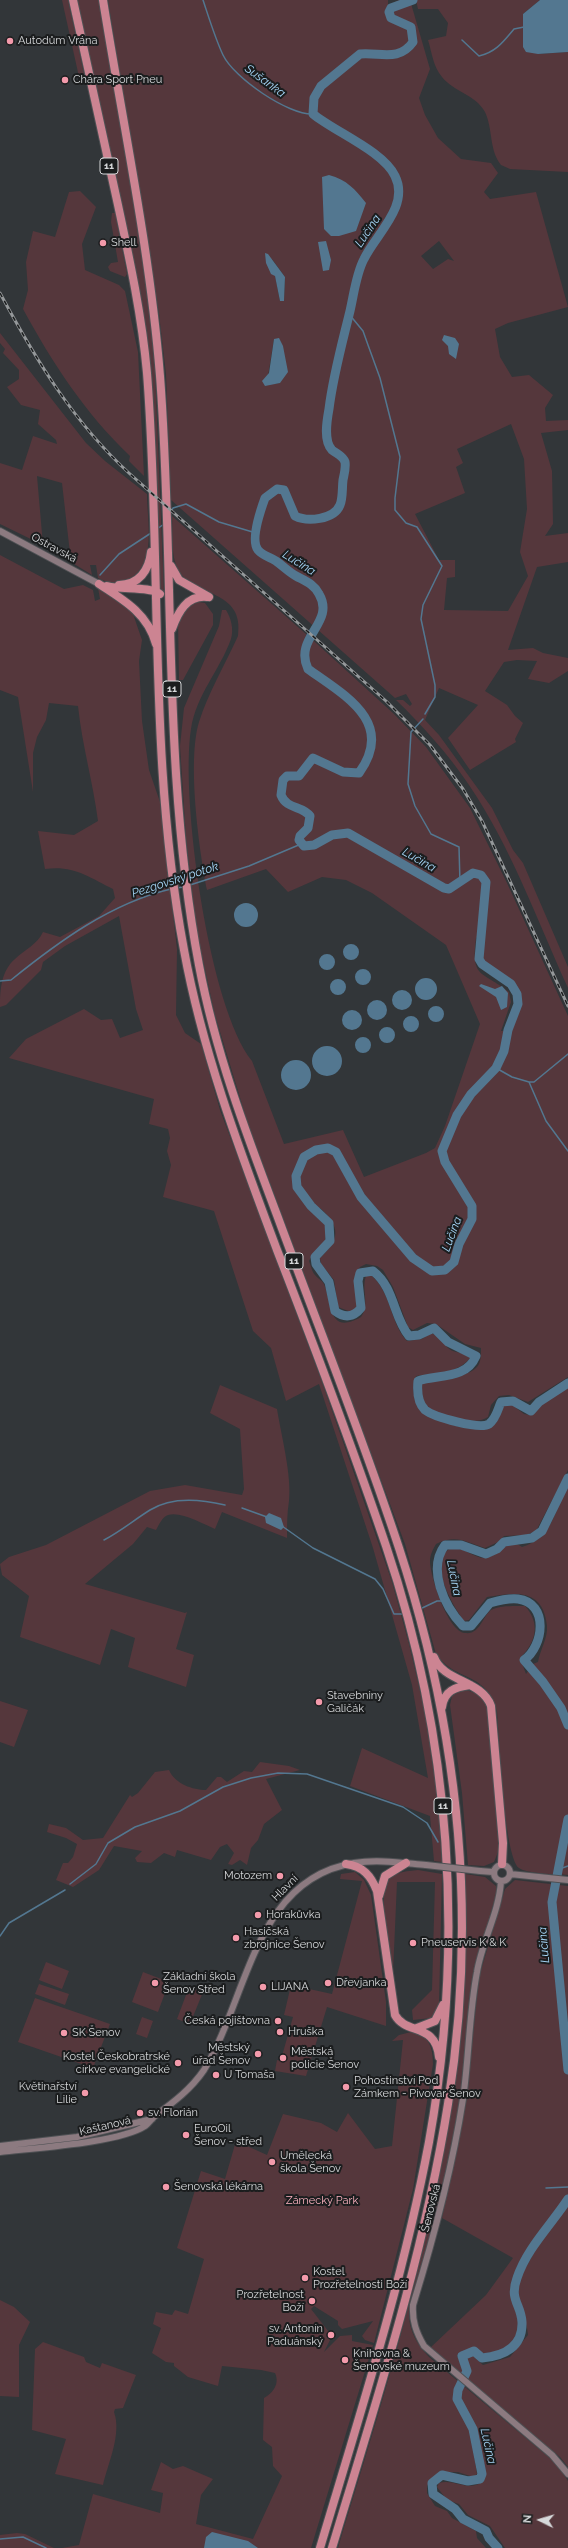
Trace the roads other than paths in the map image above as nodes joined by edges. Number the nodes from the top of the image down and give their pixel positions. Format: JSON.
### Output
{"nodes":[{"id":1,"x":73,"y":0,"type":"edge"},
{"id":2,"x":103,"y":0,"type":"edge"},
{"id":3,"x":0,"y":530,"type":"edge"},
{"id":4,"x":154,"y":533,"type":"junction"},
{"id":5,"x":169,"y":553,"type":"junction"},
{"id":6,"x":102,"y":585,"type":"junction"},
{"id":7,"x":156,"y":591,"type":"junction"},
{"id":8,"x":170,"y":633,"type":"junction"},
{"id":9,"x":159,"y":660,"type":"junction"},
{"id":10,"x":426,"y":1636,"type":"junction"},
{"id":11,"x":470,"y":1685,"type":"junction"},
{"id":12,"x":445,"y":1721,"type":"junction"},
{"id":13,"x":406,"y":1863,"type":"junction"},
{"id":14,"x":346,"y":1864,"type":"junction"},
{"id":15,"x":502,"y":1864,"type":"junction"},
{"id":16,"x":493,"y":1872,"type":"junction"},
{"id":17,"x":510,"y":1874,"type":"junction"},
{"id":18,"x":568,"y":1880,"type":"edge"},
{"id":19,"x":501,"y":1881,"type":"junction"},
{"id":20,"x":379,"y":1899,"type":"junction"},
{"id":21,"x":448,"y":1976,"type":"junction"},
{"id":22,"x":417,"y":2028,"type":"junction"},
{"id":23,"x":438,"y":2082,"type":"junction"},
{"id":24,"x":154,"y":2117,"type":"junction"},
{"id":25,"x":0,"y":2146,"type":"edge"},
{"id":26,"x":0,"y":2152,"type":"edge"},
{"id":27,"x":568,"y":2474,"type":"edge"},
{"id":28,"x":320,"y":2548,"type":"edge"},
{"id":29,"x":332,"y":2548,"type":"edge"}],
"edges":[{"from":1,"to":4,"type":"highway","number":"11"},
{"from":2,"to":5,"type":"highway","number":"11"},
{"from":3,"to":6,"type":"main road","name":"Ostravská"},
{"from":4,"to":6,"type":"highway"},
{"from":4,"to":7,"type":"highway","number":"11"},
{"from":5,"to":8,"type":"highway","number":"11"},
{"from":5,"to":8,"type":"highway"},
{"from":6,"to":7,"type":"highway"},
{"from":6,"to":9,"type":"highway"},
{"from":7,"to":8,"type":"highway"},
{"from":7,"to":9,"type":"highway","number":"11"},
{"from":8,"to":10,"type":"highway","number":"11"},
{"from":9,"to":21,"type":"highway","number":"11"},
{"from":10,"to":11,"type":"highway"},
{"from":10,"to":12,"type":"highway","number":"11"},
{"from":11,"to":12,"type":"highway"},
{"from":11,"to":15,"type":"highway"},
{"from":12,"to":29,"type":"highway","number":"11"},
{"from":13,"to":14,"type":"main road","name":"Hlavní"},
{"from":13,"to":16,"type":"main road","name":"Hlavní","bridge":true},
{"from":13,"to":20,"type":"highway"},
{"from":14,"to":20,"type":"highway"},
{"from":14,"to":24,"type":"main road","name":"Hlavní"},
{"from":15,"to":16,"type":"main road"},
{"from":15,"to":17,"type":"main road"},
{"from":16,"to":19,"type":"main road"},
{"from":17,"to":18,"type":"main road"},
{"from":17,"to":19,"type":"main road"},
{"from":19,"to":27,"type":"main road","name":"Šenovská"},
{"from":20,"to":22,"type":"highway"},
{"from":21,"to":22,"type":"highway"},
{"from":21,"to":23,"type":"highway","number":"11"},
{"from":22,"to":23,"type":"highway"},
{"from":23,"to":28,"type":"highway","number":"11"},
{"from":24,"to":25,"type":"main road","name":"Kaštanová"},
{"from":24,"to":26,"type":"main road","name":"Kaštanová"}]}
